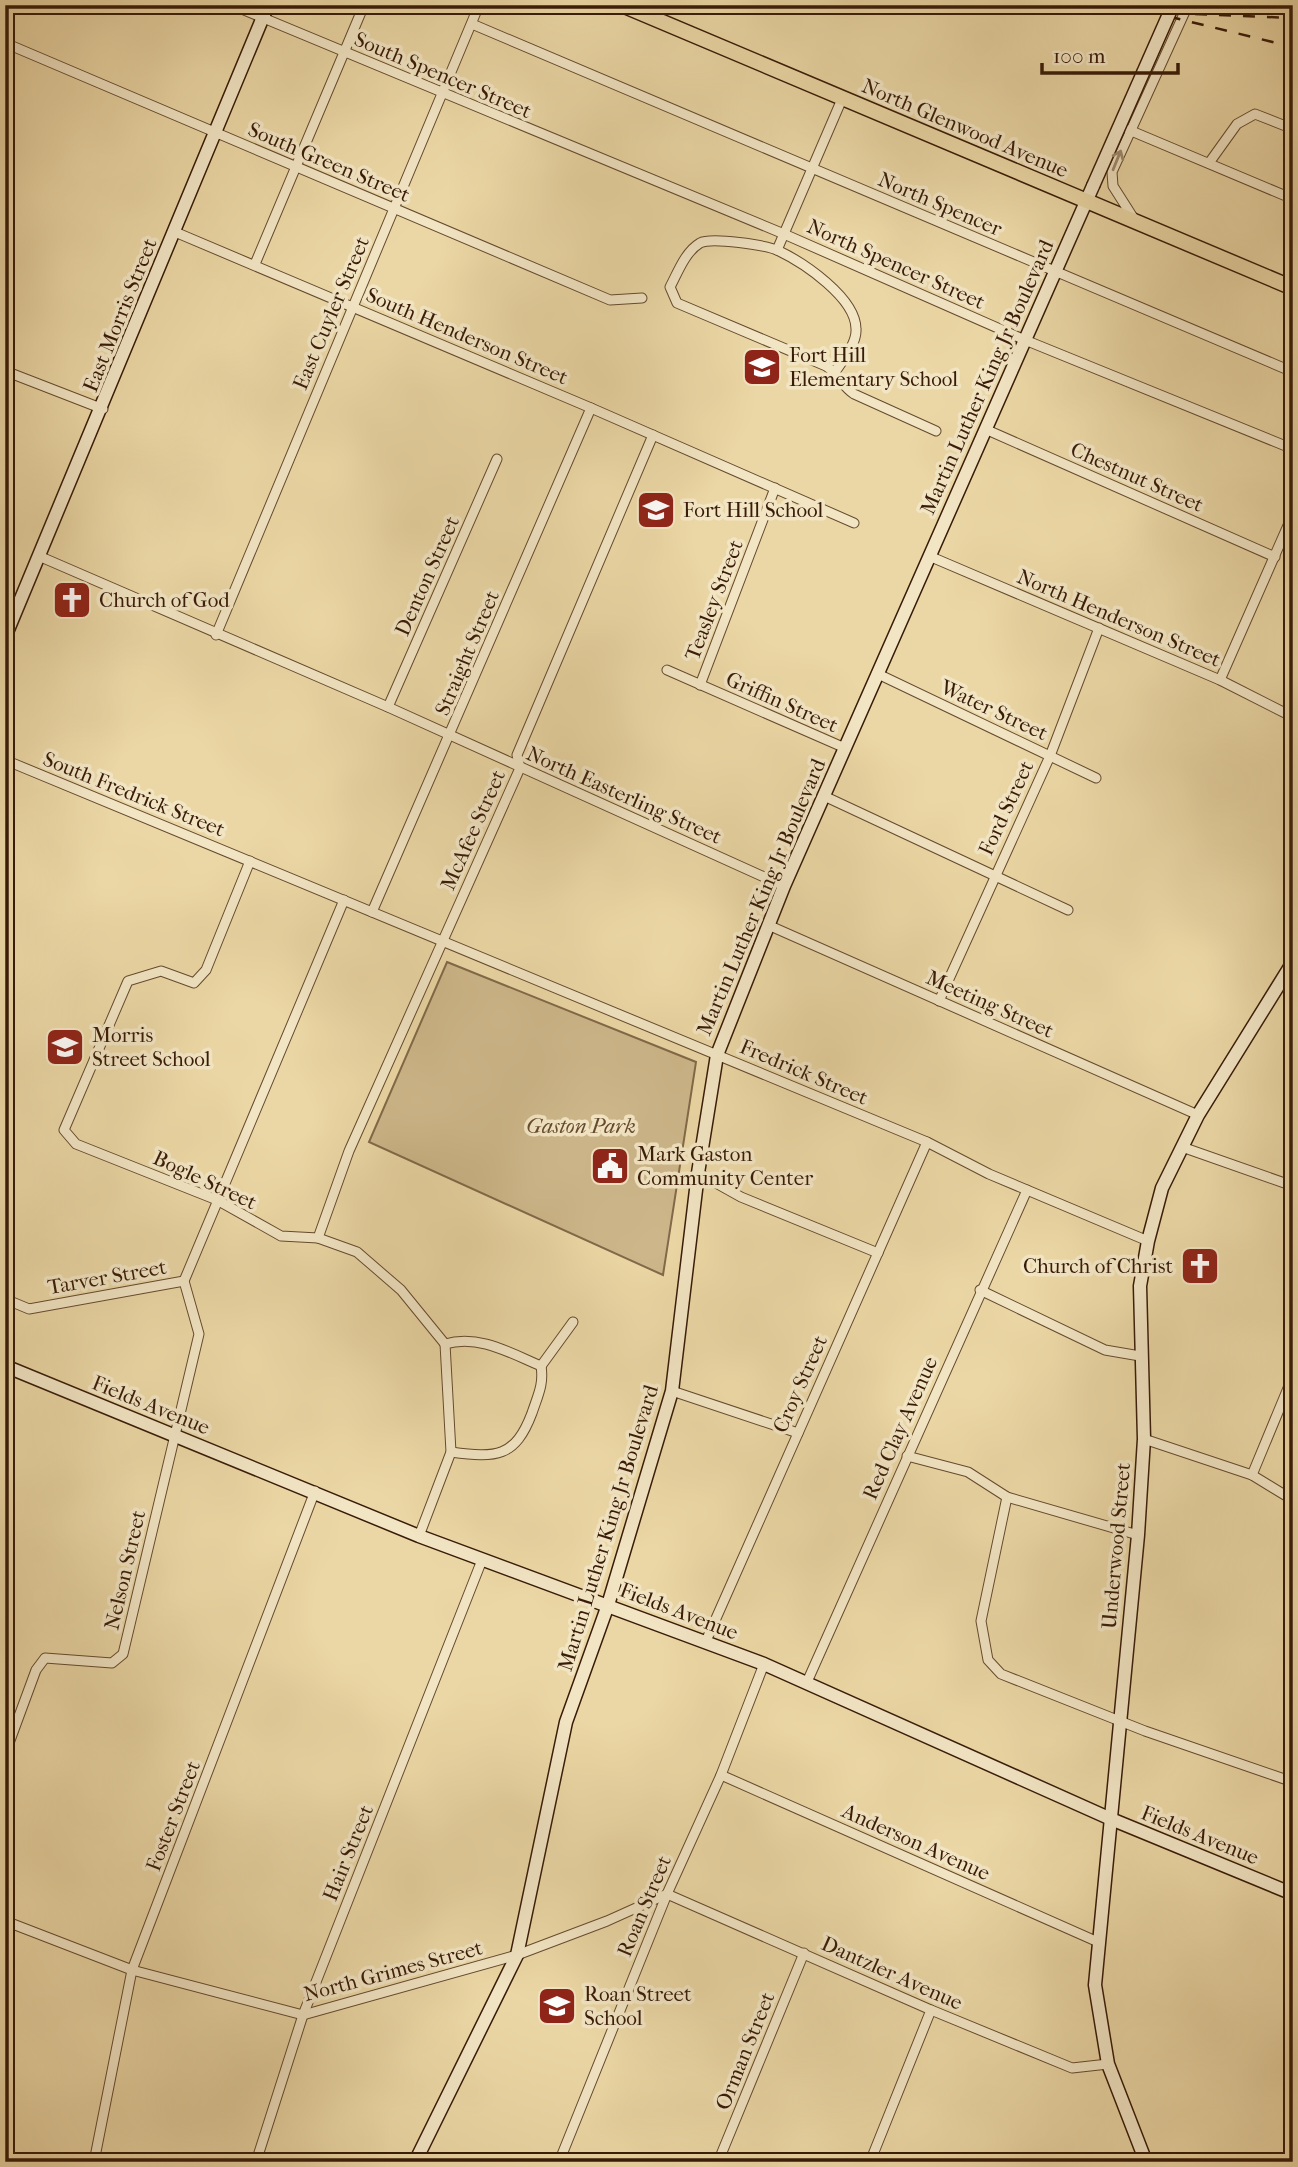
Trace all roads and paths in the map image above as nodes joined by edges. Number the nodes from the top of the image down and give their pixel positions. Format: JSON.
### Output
{"nodes":[{"id":1,"x":232,"y":5,"type":"edge"},
{"id":2,"x":268,"y":5,"type":"edge"},
{"id":3,"x":364,"y":5,"type":"edge"},
{"id":4,"x":480,"y":5,"type":"edge"},
{"id":5,"x":621,"y":5,"type":"edge"},
{"id":6,"x":1173,"y":5,"type":"edge"},
{"id":7,"x":1188,"y":5,"type":"edge"},
{"id":8,"x":262,"y":18,"type":"junction"},
{"id":9,"x":472,"y":24,"type":"junction"},
{"id":10,"x":5,"y":43,"type":"edge"},
{"id":11,"x":343,"y":52,"type":"junction"},
{"id":12,"x":443,"y":94,"type":"junction"},
{"id":13,"x":842,"y":99,"type":"junction"},
{"id":14,"x":1293,"y":129,"type":"edge"},
{"id":15,"x":1129,"y":131,"type":"junction"},
{"id":16,"x":216,"y":133,"type":"junction"},
{"id":17,"x":564,"y":144,"type":"joint"},
{"id":18,"x":1209,"y":163,"type":"junction"},
{"id":19,"x":295,"y":165,"type":"junction"},
{"id":20,"x":811,"y":168,"type":"junction"},
{"id":21,"x":1293,"y":199,"type":"edge"},
{"id":22,"x":1087,"y":200,"type":"junction"},
{"id":23,"x":394,"y":209,"type":"junction"},
{"id":24,"x":1135,"y":220,"type":"junction"},
{"id":25,"x":175,"y":232,"type":"junction"},
{"id":26,"x":784,"y":234,"type":"junction"},
{"id":27,"x":777,"y":250,"type":"junction"},
{"id":28,"x":256,"y":264,"type":"junction"},
{"id":29,"x":1055,"y":272,"type":"junction"},
{"id":30,"x":1293,"y":288,"type":"edge"},
{"id":31,"x":642,"y":298,"type":"dead end"},
{"id":32,"x":352,"y":306,"type":"junction"},
{"id":33,"x":1025,"y":340,"type":"junction"},
{"id":34,"x":5,"y":371,"type":"edge"},
{"id":35,"x":835,"y":372,"type":"junction"},
{"id":36,"x":1293,"y":372,"type":"edge"},
{"id":37,"x":591,"y":408,"type":"junction"},
{"id":38,"x":103,"y":409,"type":"junction"},
{"id":39,"x":985,"y":429,"type":"junction"},
{"id":40,"x":936,"y":431,"type":"dead end"},
{"id":41,"x":653,"y":435,"type":"junction"},
{"id":42,"x":1293,"y":449,"type":"edge"},
{"id":43,"x":497,"y":459,"type":"dead end"},
{"id":44,"x":775,"y":488,"type":"junction"},
{"id":45,"x":1293,"y":514,"type":"edge"},
{"id":46,"x":854,"y":523,"type":"dead end"},
{"id":47,"x":929,"y":556,"type":"junction"},
{"id":48,"x":41,"y":557,"type":"junction"},
{"id":49,"x":1275,"y":557,"type":"junction"},
{"id":50,"x":1099,"y":628,"type":"junction"},
{"id":51,"x":6,"y":635,"type":"edge"},
{"id":52,"x":216,"y":635,"type":"junction"},
{"id":53,"x":667,"y":670,"type":"dead end"},
{"id":54,"x":877,"y":674,"type":"junction"},
{"id":55,"x":1220,"y":680,"type":"junction"},
{"id":56,"x":700,"y":685,"type":"junction"},
{"id":57,"x":388,"y":707,"type":"junction"},
{"id":58,"x":1293,"y":717,"type":"edge"},
{"id":59,"x":451,"y":735,"type":"junction"},
{"id":60,"x":845,"y":748,"type":"junction"},
{"id":61,"x":1050,"y":756,"type":"junction"},
{"id":62,"x":5,"y":760,"type":"edge"},
{"id":63,"x":520,"y":768,"type":"junction"},
{"id":64,"x":1096,"y":778,"type":"dead end"},
{"id":65,"x":824,"y":796,"type":"junction"},
{"id":66,"x":250,"y":861,"type":"junction"},
{"id":67,"x":993,"y":875,"type":"junction"},
{"id":68,"x":784,"y":886,"type":"junction"},
{"id":69,"x":344,"y":900,"type":"junction"},
{"id":70,"x":1068,"y":910,"type":"dead end"},
{"id":71,"x":372,"y":912,"type":"junction"},
{"id":72,"x":768,"y":925,"type":"junction"},
{"id":73,"x":443,"y":941,"type":"junction"},
{"id":74,"x":1293,"y":962,"type":"edge"},
{"id":75,"x":939,"y":1001,"type":"junction"},
{"id":76,"x":717,"y":1055,"type":"junction"},
{"id":77,"x":1198,"y":1115,"type":"junction"},
{"id":78,"x":927,"y":1142,"type":"junction"},
{"id":79,"x":1182,"y":1147,"type":"junction"},
{"id":80,"x":698,"y":1173,"type":"junction"},
{"id":81,"x":1293,"y":1186,"type":"edge"},
{"id":82,"x":1027,"y":1190,"type":"junction"},
{"id":83,"x":217,"y":1200,"type":"junction"},
{"id":84,"x":318,"y":1238,"type":"junction"},
{"id":85,"x":1148,"y":1241,"type":"junction"},
{"id":86,"x":878,"y":1253,"type":"junction"},
{"id":87,"x":184,"y":1281,"type":"junction"},
{"id":88,"x":980,"y":1290,"type":"junction"},
{"id":89,"x":5,"y":1299,"type":"edge"},
{"id":90,"x":573,"y":1322,"type":"dead end"},
{"id":91,"x":445,"y":1345,"type":"junction"},
{"id":92,"x":1140,"y":1356,"type":"junction"},
{"id":93,"x":5,"y":1366,"type":"edge"},
{"id":94,"x":541,"y":1366,"type":"junction"},
{"id":95,"x":1293,"y":1376,"type":"edge"},
{"id":96,"x":672,"y":1391,"type":"junction"},
{"id":97,"x":798,"y":1433,"type":"junction"},
{"id":98,"x":175,"y":1435,"type":"junction"},
{"id":99,"x":1144,"y":1439,"type":"junction"},
{"id":100,"x":451,"y":1452,"type":"junction"},
{"id":101,"x":907,"y":1456,"type":"junction"},
{"id":102,"x":1252,"y":1475,"type":"junction"},
{"id":103,"x":315,"y":1492,"type":"junction"},
{"id":104,"x":1007,"y":1497,"type":"junction"},
{"id":105,"x":1292,"y":1500,"type":"edge"},
{"id":106,"x":1138,"y":1535,"type":"junction"},
{"id":107,"x":419,"y":1536,"type":"junction"},
{"id":108,"x":482,"y":1560,"type":"junction"},
{"id":109,"x":1293,"y":1571,"type":"edge"},
{"id":110,"x":608,"y":1605,"type":"junction"},
{"id":111,"x":706,"y":1641,"type":"junction"},
{"id":112,"x":764,"y":1664,"type":"junction"},
{"id":113,"x":807,"y":1682,"type":"junction"},
{"id":114,"x":1119,"y":1721,"type":"junction"},
{"id":115,"x":5,"y":1754,"type":"edge"},
{"id":116,"x":721,"y":1775,"type":"junction"},
{"id":117,"x":1293,"y":1782,"type":"edge"},
{"id":118,"x":1111,"y":1819,"type":"junction"},
{"id":119,"x":667,"y":1894,"type":"junction"},
{"id":120,"x":1293,"y":1894,"type":"edge"},
{"id":121,"x":5,"y":1921,"type":"edge"},
{"id":122,"x":1098,"y":1942,"type":"junction"},
{"id":123,"x":804,"y":1953,"type":"junction"},
{"id":124,"x":517,"y":1955,"type":"junction"},
{"id":125,"x":132,"y":1970,"type":"junction"},
{"id":126,"x":931,"y":2010,"type":"junction"},
{"id":127,"x":303,"y":2015,"type":"junction"},
{"id":128,"x":1108,"y":2064,"type":"junction"},
{"id":129,"x":94,"y":2162,"type":"edge"},
{"id":130,"x":256,"y":2162,"type":"edge"},
{"id":131,"x":415,"y":2162,"type":"edge"},
{"id":132,"x":559,"y":2162,"type":"edge"},
{"id":133,"x":718,"y":2162,"type":"edge"},
{"id":134,"x":870,"y":2162,"type":"edge"},
{"id":135,"x":1146,"y":2162,"type":"edge"}],
"edges":[{"from":1,"to":8,"type":"street","name":"South Spencer Street"},
{"from":2,"to":8,"type":"street","name":"East Morris Street"},
{"from":3,"to":11,"type":"street"},
{"from":4,"to":9,"type":"street","name":"East Cuyler Street"},
{"from":5,"to":13,"type":"main road","name":"North Glenwood Avenue"},
{"from":6,"to":22,"type":"street","name":"Martin Luther King Jr Boulevard","bridge":true},
{"from":7,"to":15,"type":"street"},
{"from":8,"to":11,"type":"street","name":"South Spencer Street"},
{"from":8,"to":16,"type":"street","name":"East Morris Street"},
{"from":9,"to":12,"type":"street","name":"East Cuyler Street"},
{"from":9,"to":20,"type":"street","name":"North Spencer"},
{"from":10,"to":16,"type":"street","name":"South Green Street"},
{"from":11,"to":12,"type":"street","name":"South Spencer Street"},
{"from":11,"to":19,"type":"street"},
{"from":12,"to":17,"type":"street","name":"South Spencer Street"},
{"from":12,"to":23,"type":"street","name":"East Cuyler Street"},
{"from":13,"to":20,"type":"street"},
{"from":13,"to":22,"type":"main road","name":"North Glenwood Avenue"},
{"from":14,"to":18,"type":"street"},
{"from":15,"to":18,"type":"street"},
{"from":24,"to":15,"type":"street","one_way":true},
{"from":16,"to":19,"type":"street","name":"South Green Street"},
{"from":16,"to":25,"type":"street","name":"East Morris Street"},
{"from":17,"to":26,"type":"street","name":"North Spencer Street"},
{"from":18,"to":21,"type":"street"},
{"from":19,"to":23,"type":"street","name":"South Green Street"},
{"from":19,"to":28,"type":"street"},
{"from":20,"to":26,"type":"street"},
{"from":20,"to":29,"type":"street","name":"North Spencer"},
{"from":22,"to":24,"type":"main road","name":"North Glenwood Avenue"},
{"from":22,"to":29,"type":"street","name":"Martin Luther King Jr Boulevard"},
{"from":23,"to":31,"type":"street","name":"South Green Street"},
{"from":23,"to":32,"type":"street","name":"East Cuyler Street"},
{"from":24,"to":30,"type":"main road","name":"North Glenwood Avenue"},
{"from":25,"to":28,"type":"street","name":"South Henderson Street"},
{"from":25,"to":38,"type":"street","name":"East Morris Street"},
{"from":26,"to":27,"type":"street"},
{"from":26,"to":33,"type":"street","name":"North Spencer Street"},
{"from":27,"to":35,"type":"street"},
{"from":27,"to":35,"type":"street"},
{"from":28,"to":32,"type":"street","name":"South Henderson Street"},
{"from":29,"to":33,"type":"street","name":"Martin Luther King Jr Boulevard"},
{"from":29,"to":36,"type":"street","name":"North Spencer"},
{"from":32,"to":37,"type":"street","name":"South Henderson Street"},
{"from":32,"to":52,"type":"street","name":"East Cuyler Street"},
{"from":33,"to":39,"type":"street","name":"Martin Luther King Jr Boulevard"},
{"from":33,"to":42,"type":"street","name":"North Spencer Street"},
{"from":34,"to":38,"type":"street"},
{"from":35,"to":40,"type":"street"},
{"from":37,"to":41,"type":"street"},
{"from":37,"to":59,"type":"street","name":"Straight Street"},
{"from":38,"to":48,"type":"street","name":"East Morris Street"},
{"from":39,"to":47,"type":"street","name":"Martin Luther King Jr Boulevard"},
{"from":39,"to":49,"type":"street","name":"Chestnut Street"},
{"from":41,"to":44,"type":"street"},
{"from":41,"to":63,"type":"street","name":"McAfee Street"},
{"from":43,"to":57,"type":"street","name":"Denton Street"},
{"from":44,"to":46,"type":"street"},
{"from":44,"to":56,"type":"street","name":"Teasley Street"},
{"from":45,"to":49,"type":"street"},
{"from":47,"to":50,"type":"street","name":"North Henderson Street"},
{"from":47,"to":54,"type":"street","name":"Martin Luther King Jr Boulevard"},
{"from":48,"to":51,"type":"street","name":"East Morris Street"},
{"from":48,"to":52,"type":"street","name":"North Easterling Street"},
{"from":49,"to":55,"type":"street"},
{"from":50,"to":55,"type":"street","name":"North Henderson Street"},
{"from":50,"to":61,"type":"street","name":"Ford Street"},
{"from":52,"to":57,"type":"street","name":"North Easterling Street"},
{"from":53,"to":56,"type":"street","name":"Griffin Street"},
{"from":54,"to":60,"type":"street","name":"Martin Luther King Jr Boulevard"},
{"from":54,"to":61,"type":"street","name":"Water Street"},
{"from":55,"to":58,"type":"street","name":"North Henderson Street"},
{"from":56,"to":60,"type":"street","name":"Griffin Street"},
{"from":57,"to":59,"type":"street","name":"North Easterling Street"},
{"from":59,"to":63,"type":"street","name":"North Easterling Street"},
{"from":59,"to":71,"type":"street","name":"Straight Street"},
{"from":60,"to":65,"type":"street","name":"Martin Luther King Jr Boulevard"},
{"from":61,"to":64,"type":"street","name":"Water Street"},
{"from":61,"to":67,"type":"street","name":"Ford Street"},
{"from":62,"to":66,"type":"street","name":"South Fredrick Street"},
{"from":63,"to":68,"type":"street","name":"North Easterling Street"},
{"from":63,"to":73,"type":"street","name":"McAfee Street"},
{"from":65,"to":67,"type":"street"},
{"from":65,"to":68,"type":"street","name":"Martin Luther King Jr Boulevard"},
{"from":66,"to":69,"type":"street","name":"South Fredrick Street"},
{"from":66,"to":83,"type":"street","name":"Bogle Street"},
{"from":67,"to":70,"type":"street"},
{"from":67,"to":75,"type":"street","name":"Ford Street"},
{"from":68,"to":72,"type":"street","name":"Martin Luther King Jr Boulevard"},
{"from":69,"to":71,"type":"street","name":"Fredrick Street"},
{"from":69,"to":83,"type":"street"},
{"from":71,"to":73,"type":"street","name":"Fredrick Street"},
{"from":72,"to":75,"type":"street","name":"Meeting Street"},
{"from":72,"to":76,"type":"street","name":"Martin Luther King Jr Boulevard"},
{"from":73,"to":76,"type":"street","name":"Fredrick Street"},
{"from":73,"to":84,"type":"street","name":"McAfee Street"},
{"from":74,"to":77,"type":"street","name":"Underwood Street"},
{"from":75,"to":77,"type":"street","name":"Meeting Street"},
{"from":76,"to":78,"type":"street","name":"Fredrick Street"},
{"from":76,"to":80,"type":"street","name":"Martin Luther King Jr Boulevard"},
{"from":77,"to":79,"type":"street","name":"Underwood Street"},
{"from":78,"to":82,"type":"street","name":"Fredrick Street"},
{"from":78,"to":86,"type":"street","name":"Croy Street"},
{"from":79,"to":81,"type":"street"},
{"from":79,"to":85,"type":"street","name":"Underwood Street"},
{"from":80,"to":86,"type":"street"},
{"from":80,"to":96,"type":"street","name":"Martin Luther King Jr Boulevard"},
{"from":82,"to":85,"type":"street","name":"Fredrick Street"},
{"from":82,"to":88,"type":"street","name":"Red Clay Avenue"},
{"from":83,"to":84,"type":"street","name":"Bogle Street"},
{"from":83,"to":87,"type":"street"},
{"from":84,"to":91,"type":"street","name":"Bogle Street"},
{"from":85,"to":92,"type":"street","name":"Underwood Street"},
{"from":86,"to":97,"type":"street","name":"Croy Street"},
{"from":87,"to":89,"type":"street","name":"Tarver Street"},
{"from":87,"to":98,"type":"street","name":"Tarver Street"},
{"from":88,"to":92,"type":"street"},
{"from":88,"to":101,"type":"street","name":"Red Clay Avenue"},
{"from":90,"to":94,"type":"street"},
{"from":91,"to":94,"type":"street"},
{"from":91,"to":100,"type":"street"},
{"from":92,"to":99,"type":"street","name":"Underwood Street"},
{"from":93,"to":98,"type":"street","name":"Fields Avenue"},
{"from":94,"to":100,"type":"street"},
{"from":95,"to":102,"type":"street"},
{"from":96,"to":97,"type":"street"},
{"from":96,"to":110,"type":"street","name":"Martin Luther King Jr Boulevard"},
{"from":97,"to":111,"type":"street","name":"Croy Street"},
{"from":98,"to":103,"type":"street","name":"Fields Avenue"},
{"from":98,"to":115,"type":"street","name":"Nelson Street"},
{"from":99,"to":102,"type":"street"},
{"from":99,"to":106,"type":"street","name":"Underwood Street"},
{"from":100,"to":107,"type":"street"},
{"from":101,"to":104,"type":"street"},
{"from":101,"to":113,"type":"street","name":"Red Clay Avenue"},
{"from":102,"to":105,"type":"street"},
{"from":103,"to":107,"type":"street","name":"Fields Avenue"},
{"from":103,"to":125,"type":"street","name":"Foster Street"},
{"from":104,"to":106,"type":"street"},
{"from":104,"to":114,"type":"street"},
{"from":105,"to":109,"type":"street"},
{"from":106,"to":114,"type":"street","name":"Underwood Street"},
{"from":107,"to":108,"type":"street","name":"Fields Avenue"},
{"from":108,"to":110,"type":"street","name":"Fields Avenue"},
{"from":108,"to":127,"type":"street","name":"Hair Street"},
{"from":110,"to":111,"type":"street","name":"Fields Avenue"},
{"from":110,"to":124,"type":"street","name":"Martin Luther King Jr Boulevard"},
{"from":111,"to":112,"type":"street","name":"Fields Avenue"},
{"from":112,"to":113,"type":"street","name":"Fields Avenue"},
{"from":112,"to":116,"type":"street","name":"Roan Street"},
{"from":113,"to":118,"type":"street","name":"Fields Avenue"},
{"from":114,"to":117,"type":"street"},
{"from":114,"to":118,"type":"street","name":"Underwood Street"},
{"from":116,"to":119,"type":"street","name":"Roan Street"},
{"from":116,"to":122,"type":"street","name":"Anderson Avenue"},
{"from":118,"to":120,"type":"street","name":"Fields Avenue"},
{"from":118,"to":122,"type":"street","name":"Underwood Street"},
{"from":119,"to":123,"type":"street","name":"Dantzler Avenue"},
{"from":119,"to":124,"type":"street","name":"North Grimes Street"},
{"from":119,"to":132,"type":"street","name":"Roan Street"},
{"from":121,"to":125,"type":"street","name":"North Grimes Street"},
{"from":122,"to":128,"type":"street","name":"Underwood Street"},
{"from":123,"to":126,"type":"street","name":"Dantzler Avenue"},
{"from":123,"to":133,"type":"street","name":"Orman Street"},
{"from":124,"to":127,"type":"street","name":"North Grimes Street"},
{"from":124,"to":131,"type":"street","name":"Martin Luther King Jr Boulevard"},
{"from":125,"to":127,"type":"street","name":"North Grimes Street"},
{"from":125,"to":129,"type":"street","name":"Foster Street"},
{"from":126,"to":128,"type":"street","name":"Dantzler Avenue"},
{"from":126,"to":134,"type":"street"},
{"from":127,"to":130,"type":"street","name":"Hair Street"},
{"from":128,"to":135,"type":"street","name":"Underwood Street"}]}
